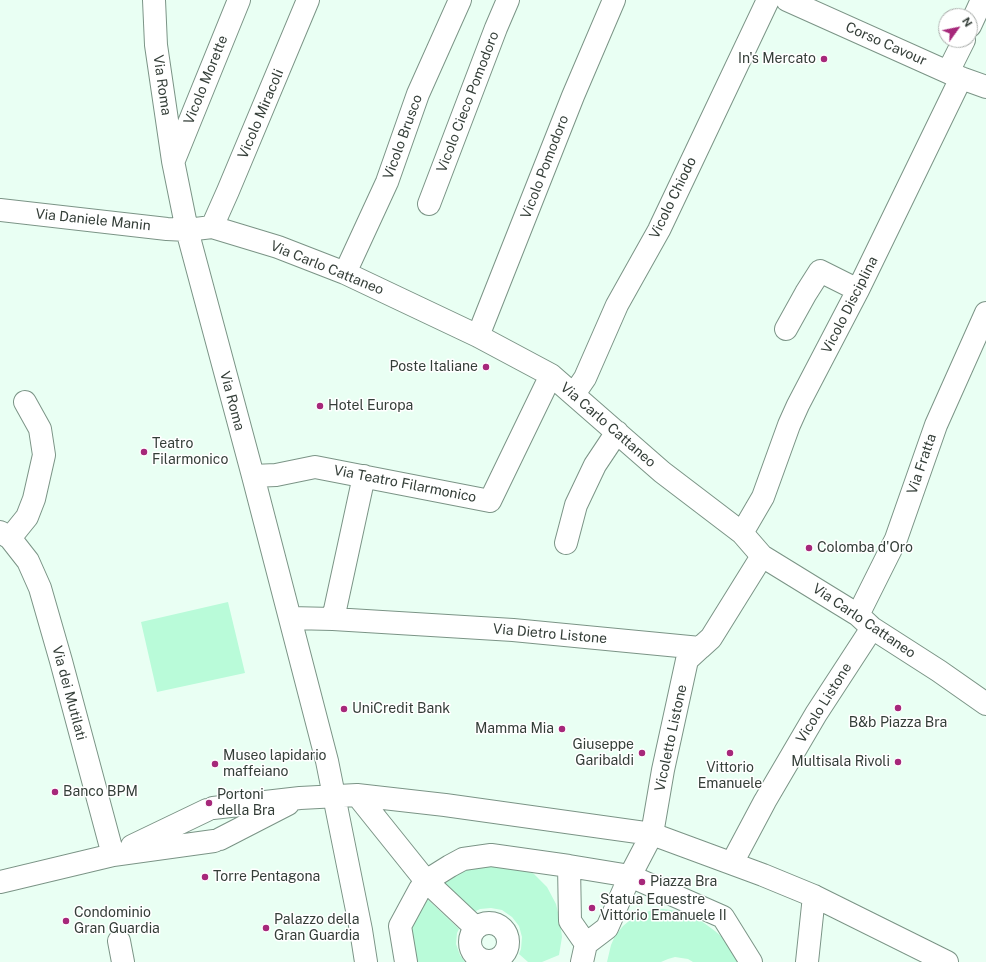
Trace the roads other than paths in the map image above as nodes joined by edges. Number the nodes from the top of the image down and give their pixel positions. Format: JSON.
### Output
{"nodes":[{"id":1,"x":154,"y":0,"type":"edge"},
{"id":2,"x":239,"y":0,"type":"edge"},
{"id":3,"x":308,"y":0,"type":"edge"},
{"id":4,"x":460,"y":0,"type":"edge"},
{"id":5,"x":508,"y":0,"type":"edge"},
{"id":6,"x":614,"y":0,"type":"edge"},
{"id":7,"x":768,"y":0,"type":"edge"},
{"id":8,"x":787,"y":0,"type":"edge"},
{"id":9,"x":962,"y":48,"type":"edge"},
{"id":10,"x":955,"y":75,"type":"junction"},
{"id":11,"x":986,"y":87,"type":"edge"},
{"id":12,"x":173,"y":161,"type":"junction"},
{"id":13,"x":429,"y":204,"type":"dead end"},
{"id":14,"x":0,"y":210,"type":"edge"},
{"id":15,"x":212,"y":227,"type":"junction"},
{"id":16,"x":187,"y":230,"type":"junction"},
{"id":17,"x":345,"y":273,"type":"junction"},
{"id":18,"x":858,"y":290,"type":"junction"},
{"id":19,"x":986,"y":314,"type":"edge"},
{"id":20,"x":786,"y":329,"type":"dead end"},
{"id":21,"x":478,"y":336,"type":"junction"},
{"id":22,"x":551,"y":375,"type":"junction"},
{"id":23,"x":574,"y":394,"type":"junction"},
{"id":24,"x":25,"y":402,"type":"dead end"},
{"id":25,"x":617,"y":432,"type":"junction"},
{"id":26,"x":253,"y":476,"type":"junction"},
{"id":27,"x":364,"y":476,"type":"junction"},
{"id":28,"x":742,"y":533,"type":"junction"},
{"id":29,"x":5,"y":535,"type":"edge"},
{"id":30,"x":566,"y":543,"type":"dead end"},
{"id":31,"x":762,"y":556,"type":"junction"},
{"id":32,"x":290,"y":618,"type":"junction"},
{"id":33,"x":333,"y":619,"type":"junction"},
{"id":34,"x":865,"y":621,"type":"junction"},
{"id":35,"x":694,"y":647,"type":"junction"},
{"id":36,"x":986,"y":704,"type":"edge"},
{"id":37,"x":357,"y":795,"type":"junction"},
{"id":38,"x":334,"y":797,"type":"junction"},
{"id":39,"x":300,"y":798,"type":"junction"},
{"id":40,"x":652,"y":834,"type":"junction"},
{"id":41,"x":113,"y":856,"type":"junction"},
{"id":42,"x":732,"y":863,"type":"junction"},
{"id":43,"x":569,"y":866,"type":"junction"},
{"id":44,"x":630,"y":876,"type":"junction"},
{"id":45,"x":426,"y":881,"type":"junction"},
{"id":46,"x":0,"y":882,"type":"edge"},
{"id":47,"x":814,"y":896,"type":"junction"},
{"id":48,"x":119,"y":941,"type":"dead end"},
{"id":49,"x":584,"y":953,"type":"edge"},
{"id":50,"x":506,"y":958,"type":"edge"},
{"id":51,"x":123,"y":962,"type":"edge"},
{"id":52,"x":366,"y":962,"type":"edge"},
{"id":53,"x":406,"y":962,"type":"edge"},
{"id":54,"x":751,"y":962,"type":"edge"},
{"id":55,"x":807,"y":962,"type":"edge"},
{"id":56,"x":947,"y":962,"type":"edge"}],
"edges":[{"from":1,"to":12,"type":"street","name":"Via Roma"},
{"from":2,"to":12,"type":"street","name":"Vicolo Morette"},
{"from":3,"to":15,"type":"street","name":"Vicolo Miracoli"},
{"from":4,"to":17,"type":"street","name":"Vicolo Brusco"},
{"from":5,"to":13,"type":"street","name":"Vicolo Cieco Pomodoro"},
{"from":6,"to":21,"type":"street","name":"Vicolo Pomodoro"},
{"from":7,"to":23,"type":"street","name":"Vicolo Chiodo"},
{"from":8,"to":10,"type":"street","name":"Corso Cavour"},
{"from":9,"to":10,"type":"street","name":"Vicolo Disciplina"},
{"from":10,"to":11,"type":"street","name":"Corso Cavour"},
{"from":10,"to":18,"type":"street","name":"Vicolo Disciplina"},
{"from":12,"to":16,"type":"street","name":"Via Roma"},
{"from":14,"to":16,"type":"street","name":"Via Daniele Manin"},
{"from":15,"to":16,"type":"street","name":"Via Carlo Cattaneo"},
{"from":15,"to":17,"type":"street","name":"Via Carlo Cattaneo"},
{"from":16,"to":26,"type":"street","name":"Via Roma"},
{"from":17,"to":21,"type":"street","name":"Via Carlo Cattaneo"},
{"from":18,"to":20,"type":"street"},
{"from":18,"to":28,"type":"street","name":"Vicolo Disciplina"},
{"from":19,"to":34,"type":"street","name":"Via Fratta"},
{"from":21,"to":22,"type":"street","name":"Via Carlo Cattaneo"},
{"from":22,"to":23,"type":"street","name":"Via Carlo Cattaneo"},
{"from":22,"to":27,"type":"street","name":"Via Teatro Filarmonico"},
{"from":23,"to":25,"type":"street","name":"Via Carlo Cattaneo"},
{"from":24,"to":29,"type":"street","name":"Via dei Mutilati"},
{"from":25,"to":28,"type":"street","name":"Via Carlo Cattaneo"},
{"from":25,"to":30,"type":"street"},
{"from":26,"to":27,"type":"street","name":"Via Teatro Filarmonico"},
{"from":26,"to":32,"type":"street","name":"Via Roma"},
{"from":27,"to":33,"type":"street"},
{"from":28,"to":31,"type":"street","name":"Via Carlo Cattaneo"},
{"from":29,"to":41,"type":"street","name":"Via dei Mutilati"},
{"from":31,"to":34,"type":"street","name":"Via Carlo Cattaneo"},
{"from":31,"to":35,"type":"street"},
{"from":32,"to":33,"type":"street","name":"Via Dietro Listone"},
{"from":32,"to":38,"type":"street","name":"Via Roma"},
{"from":33,"to":35,"type":"street","name":"Via Dietro Listone"},
{"from":34,"to":36,"type":"street","name":"Via Carlo Cattaneo"},
{"from":34,"to":42,"type":"street","name":"Vicolo Listone"},
{"from":35,"to":40,"type":"street","name":"Vicoletto Listone"},
{"from":37,"to":38,"type":"street"},
{"from":37,"to":40,"type":"street"},
{"from":37,"to":45,"type":"street"},
{"from":38,"to":39,"type":"street"},
{"from":38,"to":52,"type":"street"},
{"from":39,"to":41,"type":"street"},
{"from":39,"to":41,"type":"street"},
{"from":40,"to":42,"type":"street"},
{"from":40,"to":44,"type":"street"},
{"from":41,"to":46,"type":"street"},
{"from":42,"to":47,"type":"street"},
{"from":43,"to":44,"type":"street"},
{"from":43,"to":45,"type":"street"},
{"from":43,"to":49,"type":"street"},
{"from":44,"to":49,"type":"street"},
{"from":44,"to":54,"type":"street"},
{"from":45,"to":50,"type":"street"},
{"from":45,"to":53,"type":"street"},
{"from":47,"to":55,"type":"street"},
{"from":47,"to":56,"type":"street"},
{"from":48,"to":51,"type":"street"}]}
